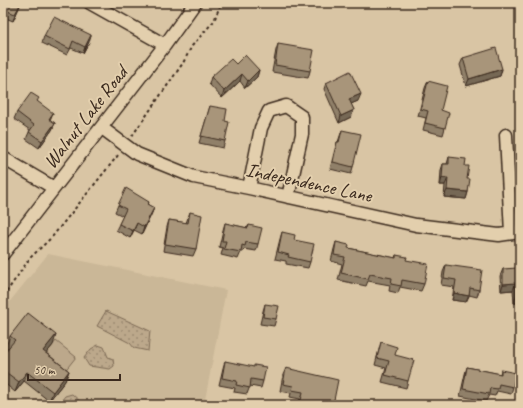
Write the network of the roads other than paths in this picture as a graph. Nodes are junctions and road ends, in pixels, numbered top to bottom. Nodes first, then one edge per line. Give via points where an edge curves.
1 (90, 3) edge
2 (195, 3) edge
3 (166, 45) junction
4 (102, 128) junction
5 (506, 135) dead end
6 (3, 158) edge
7 (54, 188) junction
8 (249, 188) junction
9 (288, 197) junction
10 (516, 232) edge
11 (3, 254) edge

1 - 3 street
2 - 3 street, Walnut Lake Road
3 - 4 street, Walnut Lake Road
4 - 7 street, Walnut Lake Road
4 - 8 street, Independence Lane via 138,154 194,177
5 - 10 street
6 - 7 street
7 - 11 street, Walnut Lake Road
8 - 9 street, Independence Lane
8 - 9 street via 261,128 269,111 286,106 302,117 302,134
9 - 10 street, Independence Lane via 416,226 499,235

